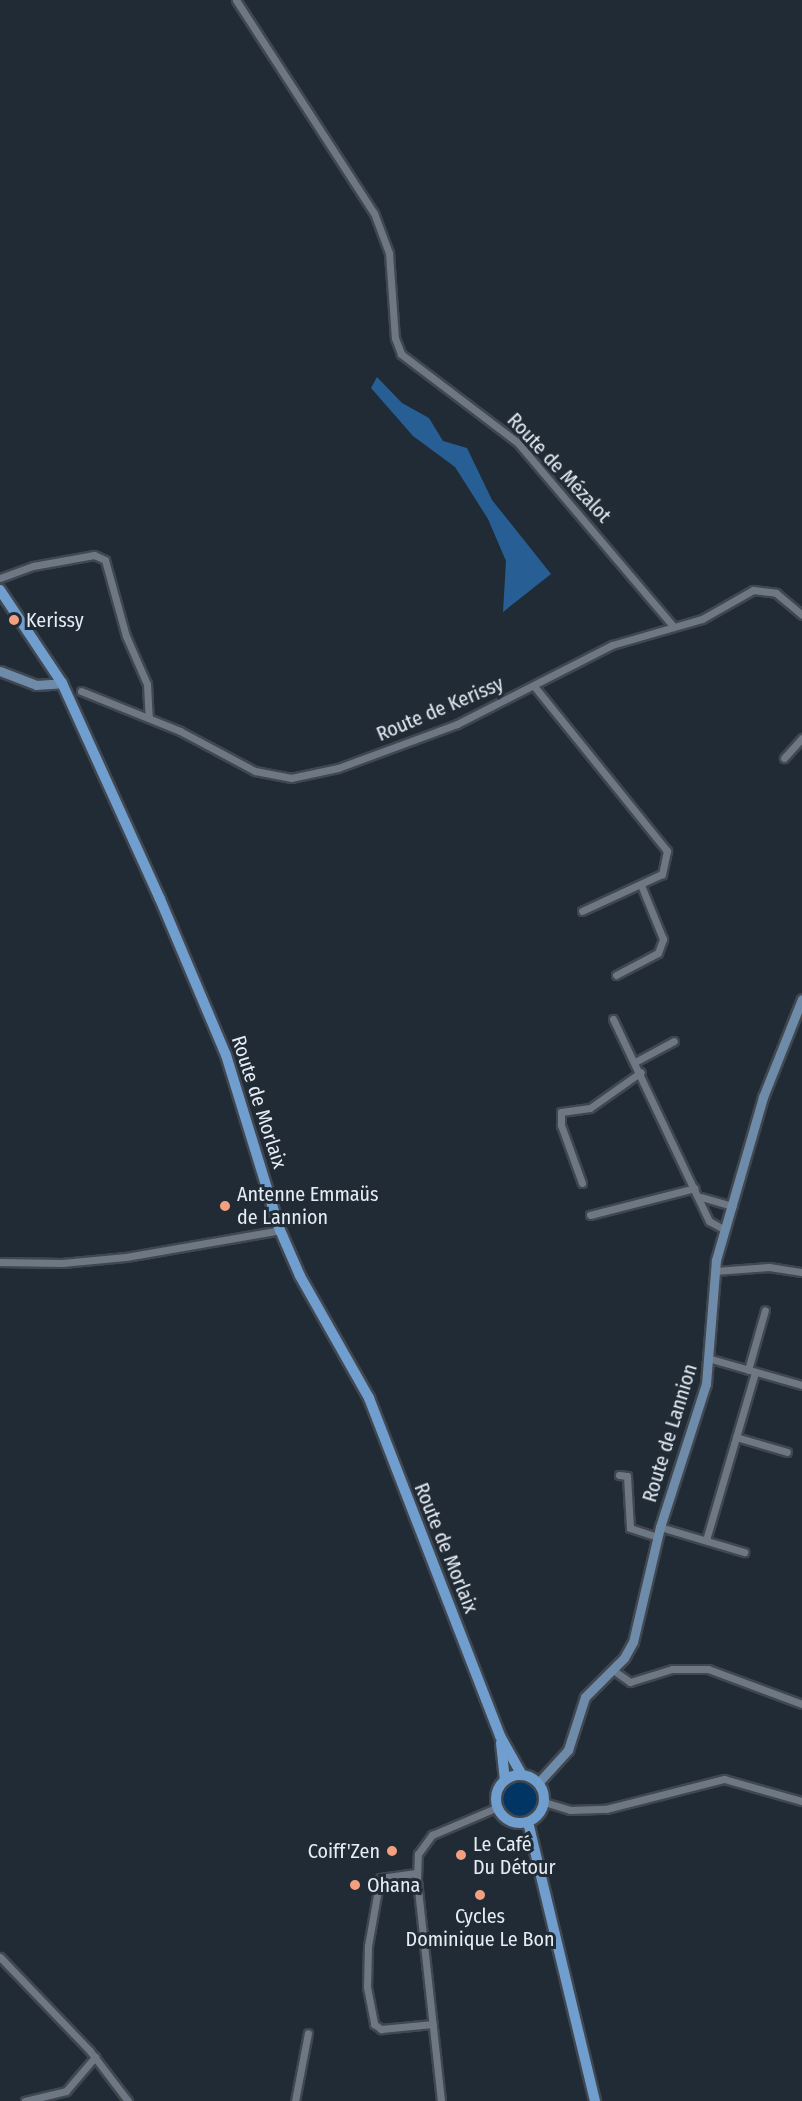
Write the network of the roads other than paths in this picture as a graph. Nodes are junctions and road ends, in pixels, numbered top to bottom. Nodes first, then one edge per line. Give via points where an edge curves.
1 (236, 0) edge
2 (0, 578) edge
3 (0, 590) edge
4 (802, 615) edge
5 (673, 626) junction
6 (0, 672) edge
7 (62, 683) junction
8 (534, 686) junction
9 (81, 691) dead end
10 (149, 718) junction
11 (802, 738) edge
12 (784, 758) dead end
13 (641, 885) junction
14 (582, 911) dead end
15 (616, 975) dead end
16 (802, 999) edge
17 (613, 1019) dead end
18 (674, 1041) dead end
19 (635, 1062) junction
20 (641, 1072) junction
21 (582, 1183) dead end
22 (694, 1188) junction
23 (700, 1197) junction
24 (733, 1206) junction
25 (590, 1215) dead end
26 (280, 1230) junction
27 (725, 1230) junction
28 (0, 1262) edge
29 (715, 1271) junction
30 (802, 1272) edge
31 (765, 1310) dead end
32 (711, 1359) junction
33 (752, 1370) junction
34 (802, 1385) edge
35 (736, 1437) junction
36 (787, 1452) dead end
37 (619, 1475) dead end
38 (660, 1527) junction
39 (658, 1537) junction
40 (706, 1540) junction
41 (744, 1552) dead end
42 (613, 1670) junction
43 (802, 1704) edge
44 (500, 1736) junction
45 (522, 1775) junction
46 (505, 1780) junction
47 (538, 1783) junction
48 (802, 1801) edge
49 (544, 1802) junction
50 (498, 1807) junction
51 (528, 1822) junction
52 (416, 1873) junction
53 (0, 1957) edge
54 (433, 2024) junction
55 (308, 2033) dead end
56 (95, 2057) junction
57 (25, 2101) edge
58 (128, 2101) edge
59 (295, 2101) edge
60 (441, 2101) edge
61 (595, 2101) edge

1 - 5 street, Route de Mézalot via 374,213 389,254 395,338 401,354 516,442
2 - 10 street via 33,566 94,555 105,560 126,636 147,684
3 - 7 main road, Route de Morlaix
4 - 5 street, Route de Kerissy via 776,593 763,589 753,590 702,619
5 - 8 street, Route de Kerissy via 612,645
6 - 7 street via 36,685
7 - 26 main road, Route de Morlaix via 214,1022
8 - 10 street, Route de Kerissy via 458,724 338,768 291,778 255,771
8 - 13 street via 668,851 662,874
9 - 10 street, Route de Kerissy
11 - 12 street
13 - 14 street
13 - 15 street via 663,939 658,953
16 - 24 street, Route de Lannion via 763,1097
17 - 19 street
18 - 19 street
19 - 20 street
20 - 21 street via 590,1108 561,1112 561,1125
20 - 22 street
22 - 23 street
22 - 25 street
23 - 24 street
23 - 27 street via 709,1221
24 - 27 street, Route de Lannion
26 - 28 street via 126,1257 62,1263
26 - 44 main road, Route de Morlaix via 300,1276 369,1398
27 - 29 street, Route de Lannion
29 - 30 street via 769,1267
29 - 32 street, Route de Lannion
31 - 33 street
32 - 33 street
32 - 38 street, Route de Lannion
33 - 34 street
33 - 35 street
35 - 36 street
35 - 40 street
37 - 39 street via 627,1476 630,1528
38 - 39 street, Route de Lannion
38 - 40 street
39 - 42 street, Route de Lannion via 633,1642
40 - 41 street
42 - 43 street via 630,1682 672,1669 708,1669
42 - 47 street, Route de Lannion via 585,1697 568,1750
44 - 45 main road, Route de Morlaix
44 - 46 main road, Route de Morlaix
45 - 46 main road
45 - 47 main road
46 - 50 main road via 497,1792
47 - 49 main road
48 - 49 street via 724,1779 606,1809 576,1811
49 - 51 main road via 541,1811
50 - 51 main road via 510,1821
50 - 52 street via 432,1834 418,1854
51 - 61 main road
52 - 54 street
52 - 54 street via 380,1878 368,1946 367,1987 374,2024 381,2029
53 - 56 street
54 - 60 street
55 - 59 street
56 - 57 street via 66,2091
56 - 58 street

